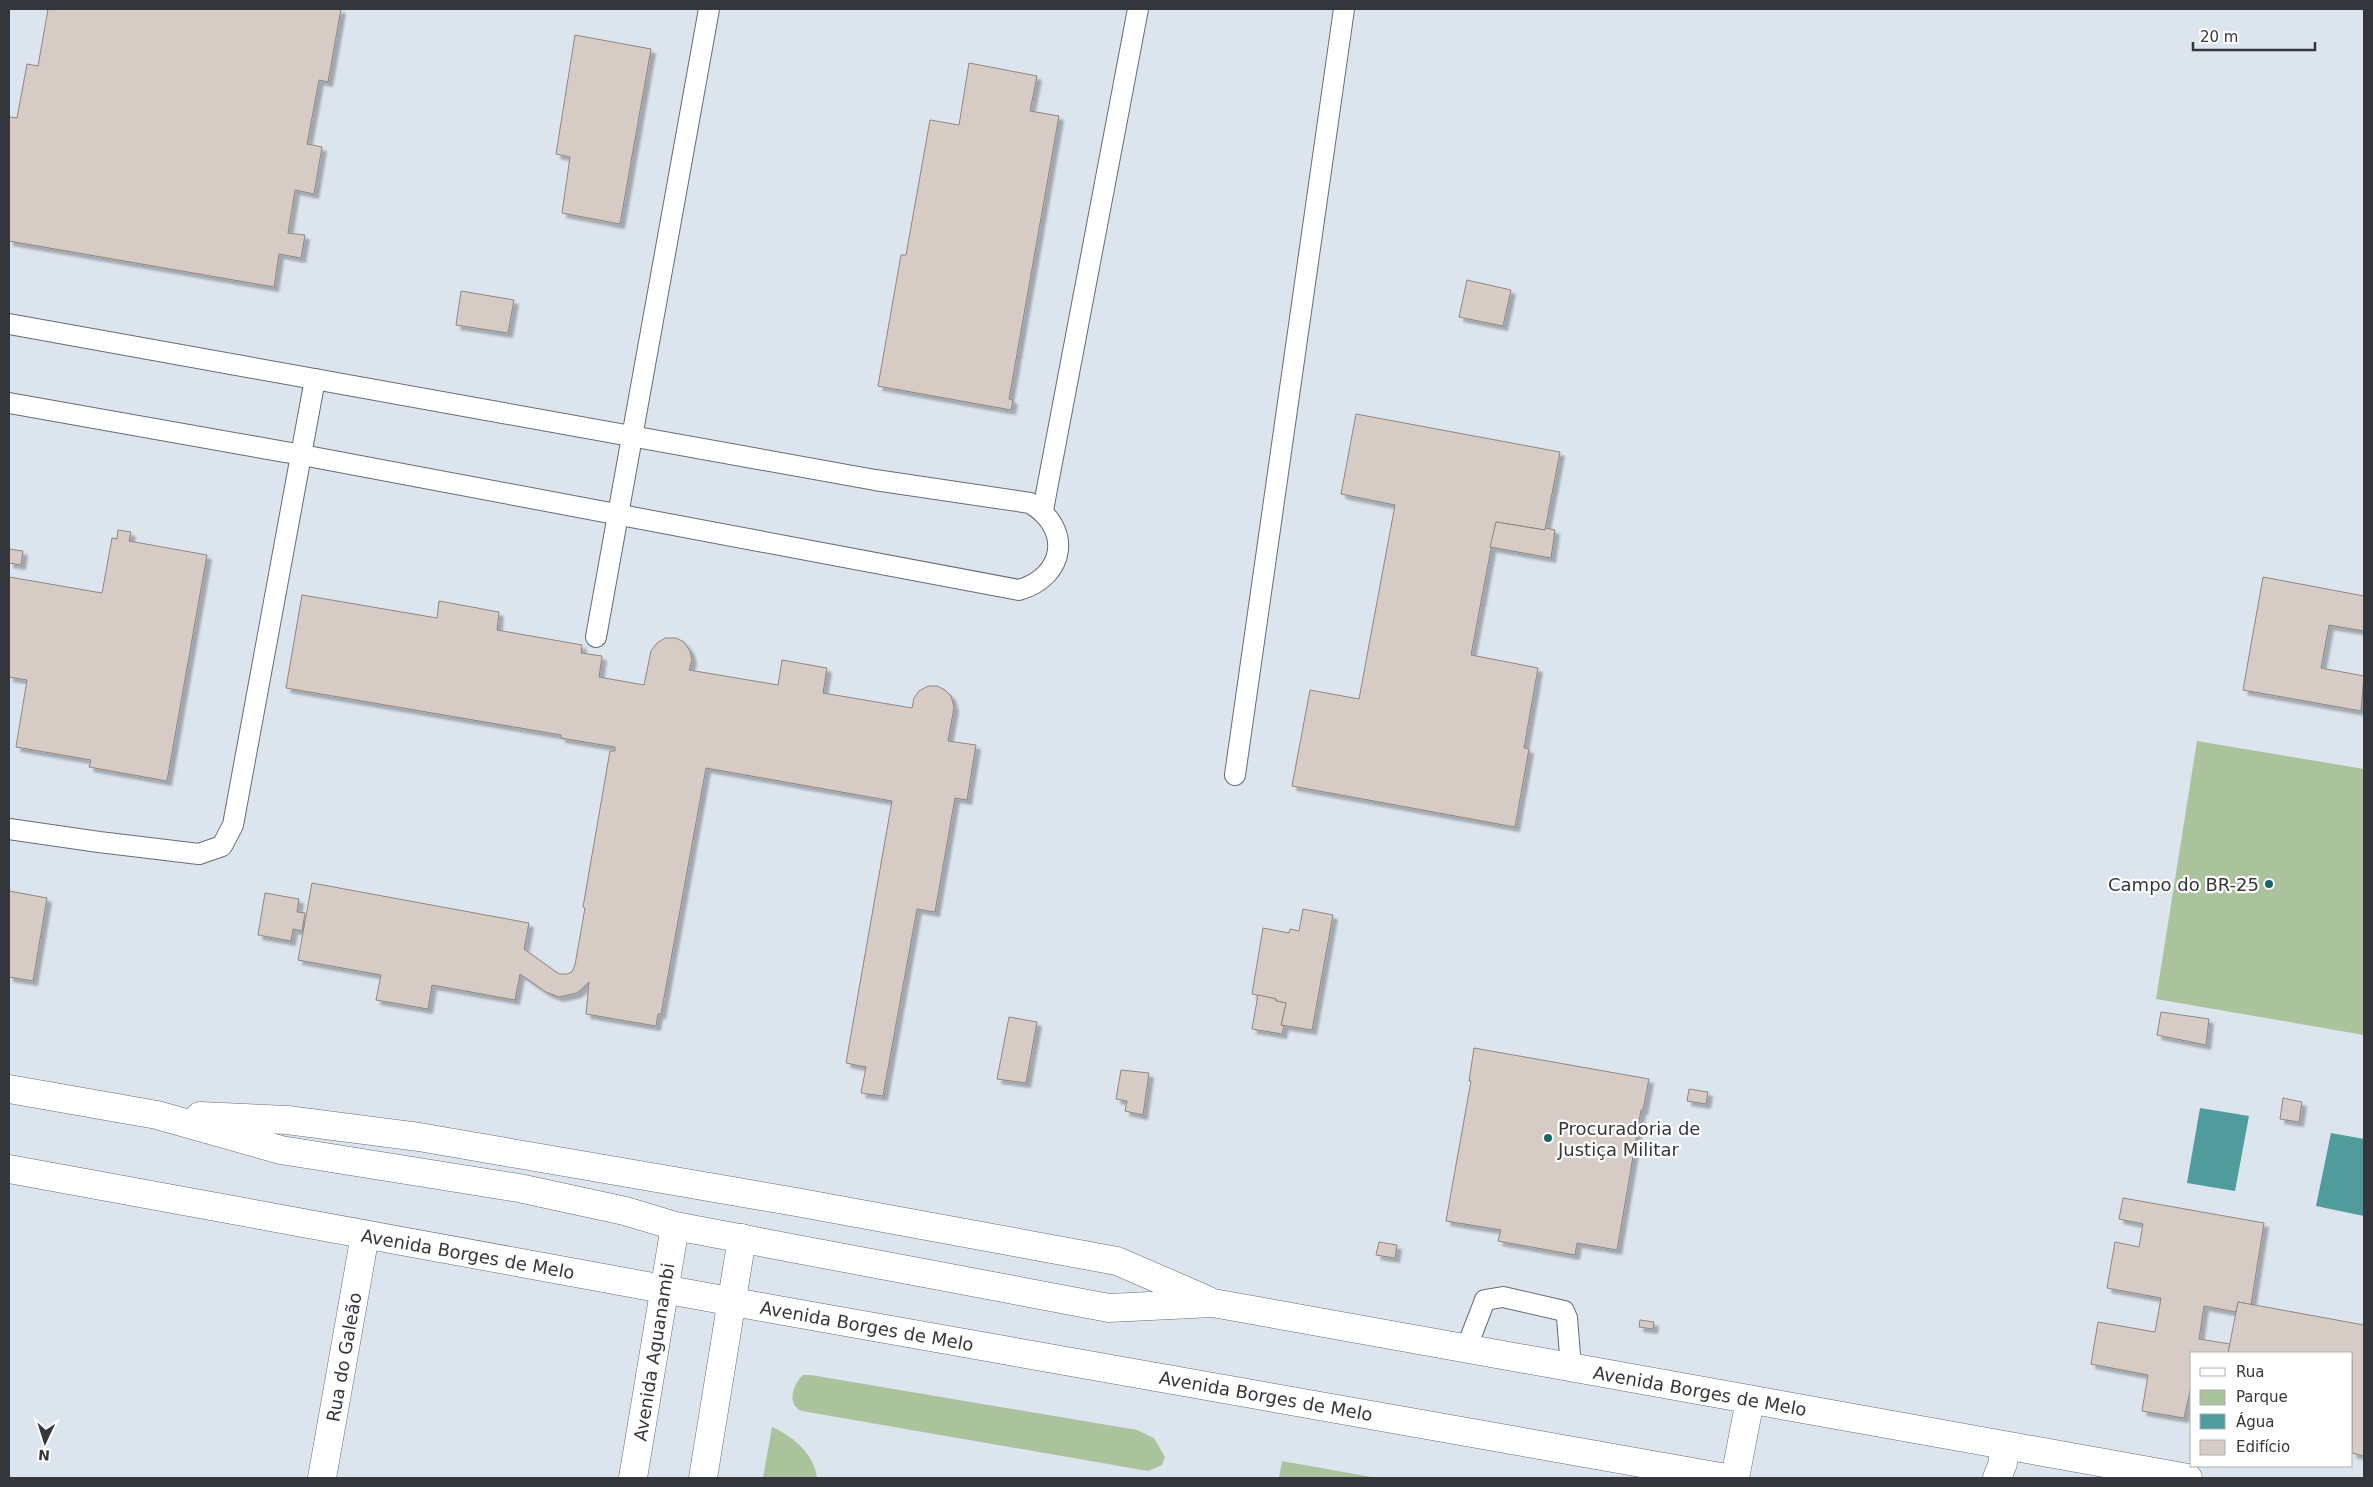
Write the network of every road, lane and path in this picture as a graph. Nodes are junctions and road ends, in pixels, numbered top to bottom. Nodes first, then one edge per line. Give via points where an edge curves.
1 (709, 9) edge
2 (1138, 9) edge
3 (1344, 9) edge
4 (9, 324) edge
5 (315, 379) junction
6 (9, 403) edge
7 (632, 436) junction
8 (302, 455) junction
9 (1043, 510) junction
10 (618, 514) junction
11 (596, 637) dead end
12 (1235, 775) dead end
13 (9, 829) edge
14 (9, 1089) edge
15 (9, 1108) edge
16 (157, 1115) junction
17 (9, 1169) edge
18 (675, 1226) junction
19 (365, 1235) junction
20 (742, 1238) junction
21 (664, 1289) junction
22 (731, 1301) junction
23 (1213, 1303) junction
24 (1466, 1349) junction
25 (1571, 1368) junction
26 (1750, 1400) junction
27 (2003, 1446) junction
28 (322, 1478) edge
29 (633, 1478) edge
30 (703, 1478) edge
31 (1726, 1478) edge
32 (1735, 1478) edge
33 (1997, 1478) edge
34 (2188, 1478) edge

1 - 7 lane
2 - 9 lane
3 - 12 lane
4 - 5 lane
5 - 7 lane
5 - 8 lane
6 - 8 lane
7 - 9 lane via 875,480 1030,502
7 - 10 lane
8 - 10 lane
8 - 13 lane via 233,825 222,846 199,854
9 - 10 lane via 1057,534 1054,564 1046,576 1019,590
10 - 11 lane
14 - 16 main road, Avenida Borges de Melo
15 - 16 main road
16 - 18 main road, Avenida Borges de Melo via 281,1150 519,1188 626,1211
16 - 23 main road, Avenida Borges de Melo via 287,1120 419,1136 633,1172 1117,1261
17 - 19 main road, Avenida Borges de Melo
18 - 20 main road, Avenida Borges de Melo
18 - 21 main road, Avenida Aguanambi
19 - 21 main road, Avenida Borges de Melo
19 - 28 main road, Rua do Galeão
20 - 22 main road
20 - 23 main road, Avenida Borges de Melo via 1109,1308
21 - 22 main road, Avenida Borges de Melo
21 - 29 main road, Avenida Aguanambi
22 - 30 main road
22 - 31 main road, Avenida Borges de Melo
23 - 24 main road, Avenida Borges de Melo
24 - 25 main road, Avenida Borges de Melo
24 - 25 lane via 1486,1300 1503,1297 1564,1311
25 - 26 main road, Avenida Borges de Melo
26 - 27 main road, Avenida Borges de Melo
26 - 32 main road
27 - 33 main road via 2003,1463
27 - 34 main road, Avenida Borges de Melo

